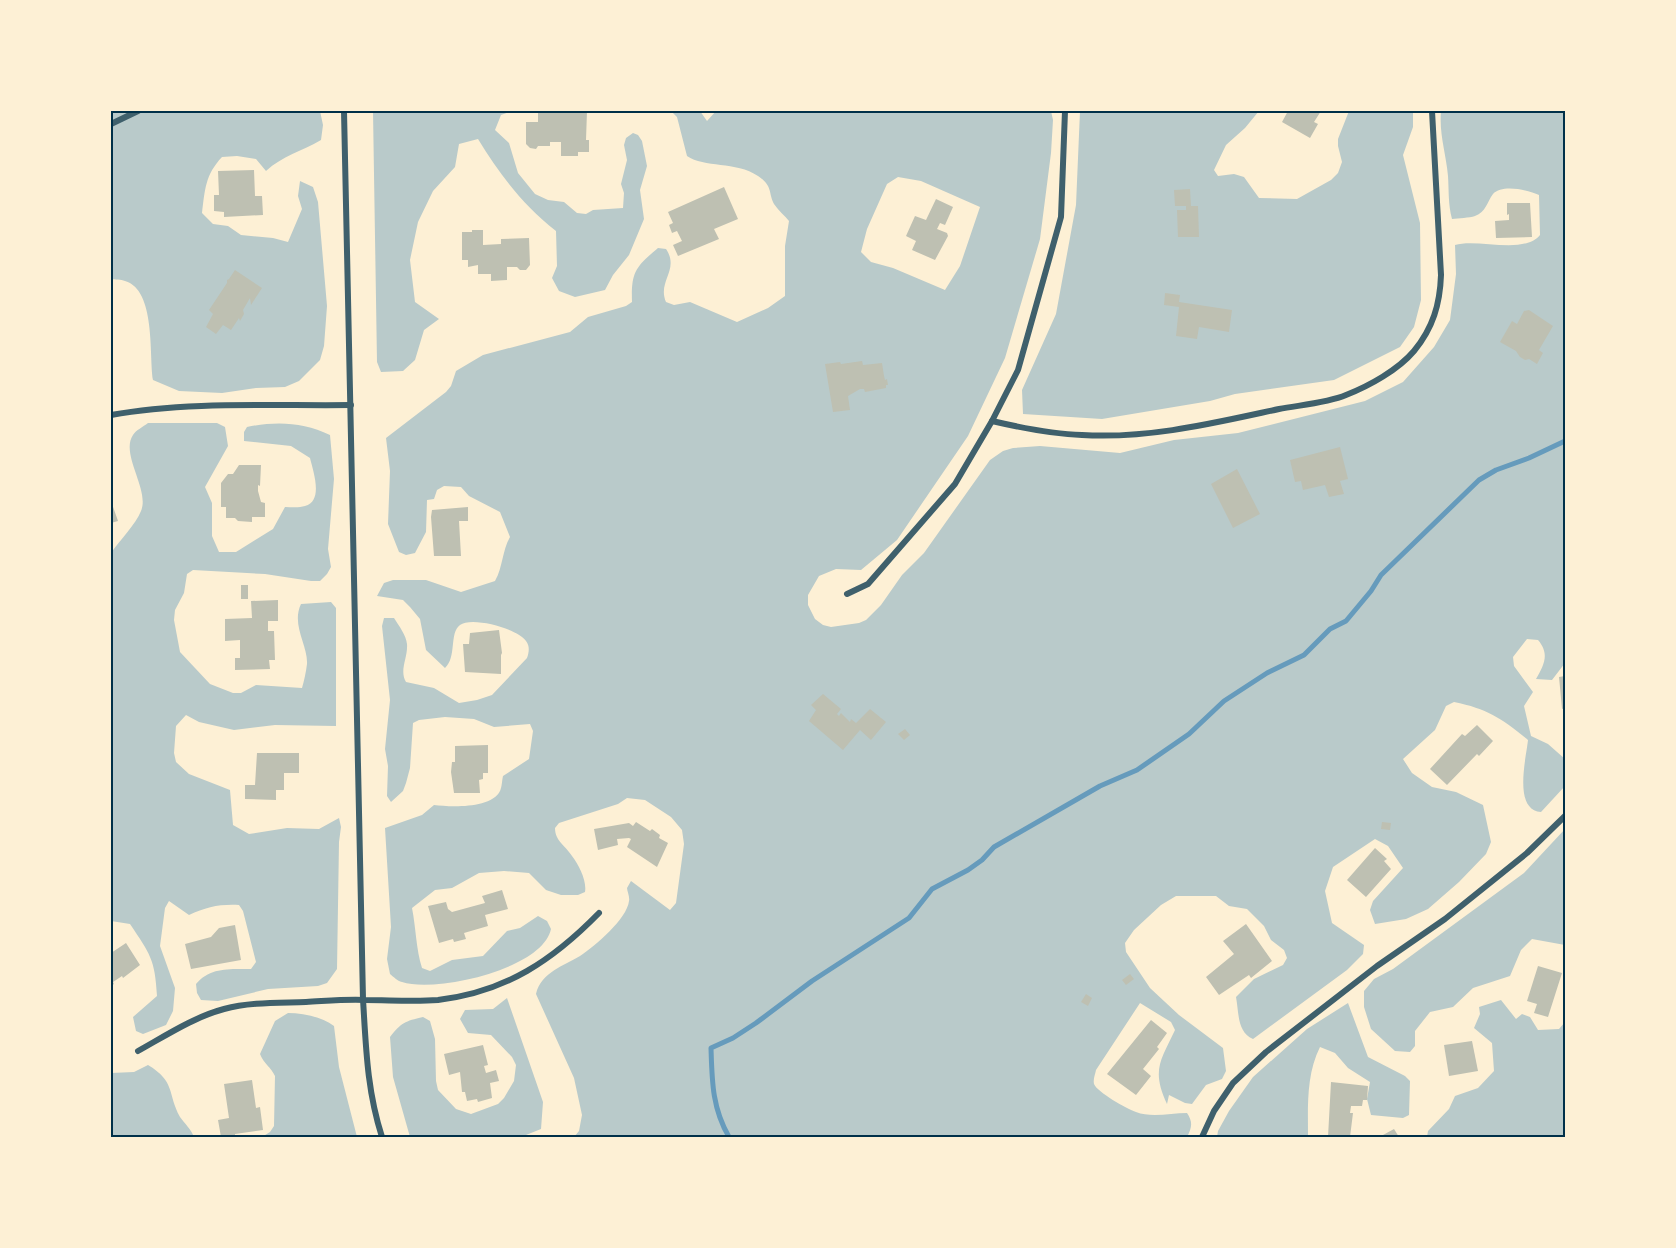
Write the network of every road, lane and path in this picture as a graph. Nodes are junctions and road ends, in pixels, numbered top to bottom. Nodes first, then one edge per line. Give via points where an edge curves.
1 (138, 111) edge
2 (344, 111) edge
3 (1065, 111) edge
4 (1432, 111) edge
5 (111, 124) edge
6 (351, 405) junction
7 (111, 416) edge
8 (992, 421) junction
9 (847, 594) dead end
10 (1565, 816) edge
11 (599, 912) dead end
12 (363, 999) junction
13 (138, 1051) dead end
14 (382, 1137) edge
15 (1202, 1137) edge

1 - 5 street
2 - 6 street
3 - 8 street via 1060,217 1018,370
4 - 8 street via 1440,296 1426,332 1397,366 1345,396 1168,432 1084,435 1030,430
6 - 7 street via 203,407
6 - 12 street
8 - 9 street via 955,484 868,584
10 - 15 street via 1527,853 1445,919 1266,1052 1233,1083
11 - 12 street via 536,968 486,990 439,1000
12 - 13 street via 263,1003 223,1009
12 - 14 street via 367,1076

